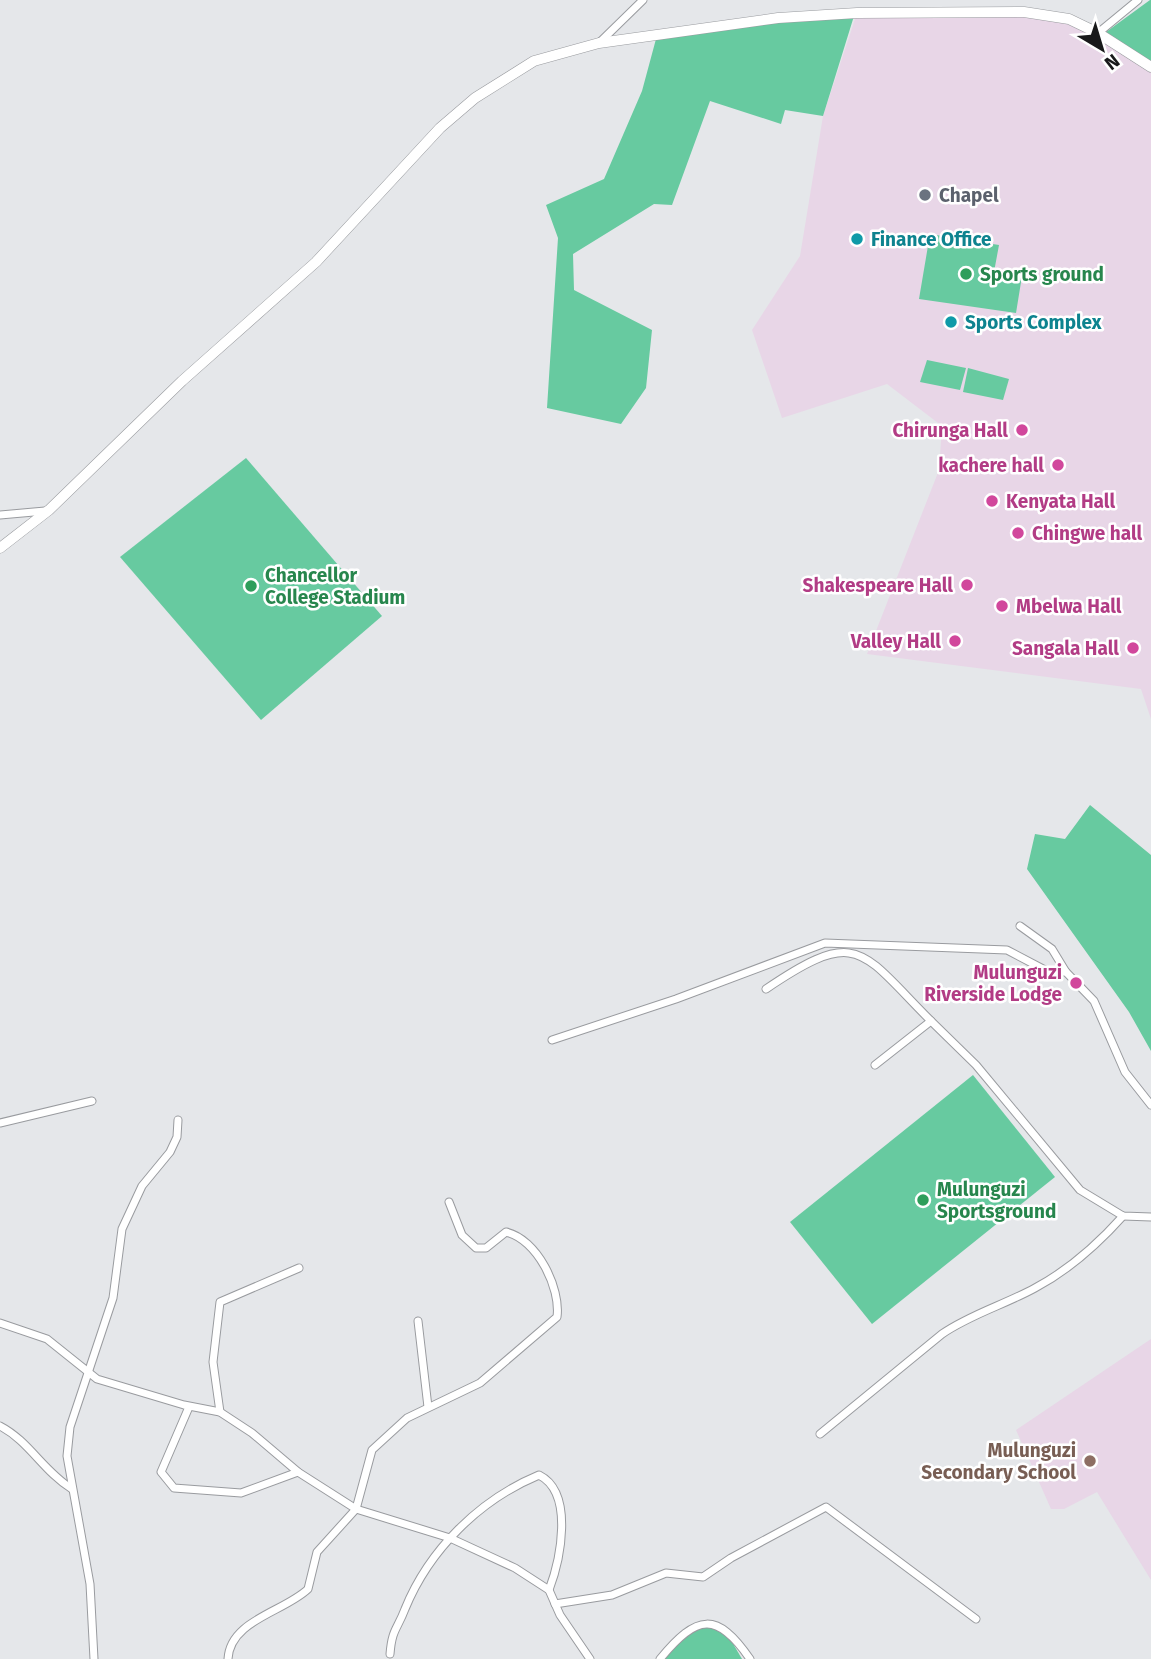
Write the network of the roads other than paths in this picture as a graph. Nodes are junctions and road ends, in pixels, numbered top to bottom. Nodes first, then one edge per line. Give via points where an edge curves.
1 (643, 0) edge
2 (1138, 0) edge
3 (1098, 33) junction
4 (599, 43) junction
5 (1151, 67) edge
6 (49, 510) junction
7 (0, 516) edge
8 (0, 548) edge
9 (1020, 926) dead end
10 (1066, 972) junction
11 (766, 989) dead end
12 (931, 1020) junction
13 (552, 1040) dead end
14 (875, 1065) dead end
15 (92, 1101) dead end
16 (1151, 1105) edge
17 (178, 1120) dead end
18 (0, 1123) edge
19 (449, 1202) dead end
20 (1123, 1216) junction
21 (1151, 1217) edge
22 (299, 1268) dead end
23 (418, 1321) dead end
24 (0, 1323) edge
25 (89, 1374) junction
26 (189, 1407) junction
27 (428, 1407) junction
28 (220, 1412) junction
29 (0, 1426) edge
30 (820, 1434) dead end
31 (298, 1472) junction
32 (72, 1489) junction
33 (356, 1509) junction
34 (450, 1538) junction
35 (549, 1590) junction
36 (555, 1604) junction
37 (976, 1619) dead end
38 (390, 1654) dead end
39 (94, 1659) edge
40 (228, 1659) edge
41 (590, 1659) edge
42 (660, 1659) edge
43 (750, 1659) edge

1 - 4 street
2 - 3 street
3 - 4 street via 1040,12 857,13 769,19
3 - 5 street
4 - 6 street via 534,61 475,98 418,149 316,262 182,381
6 - 7 street
6 - 8 street
9 - 10 street via 1052,949
10 - 13 street via 1047,971 1007,950 825,943
10 - 16 street via 1094,1002 1125,1072
11 - 12 street via 819,956 856,952
12 - 14 street
12 - 20 street via 976,1065 1071,1182
15 - 18 street
17 - 25 street via 170,1152 142,1186 122,1229 118,1279
19 - 27 street via 462,1235 476,1248 486,1248 506,1232 524,1242 547,1272 559,1305 551,1326 498,1371
20 - 21 street
20 - 30 street via 1082,1257 1035,1288 951,1328
22 - 28 street via 219,1302 213,1362
23 - 27 street
24 - 25 street via 47,1339
25 - 26 street
25 - 32 street via 70,1427 67,1456
26 - 28 street
26 - 31 street via 161,1472 174,1488 241,1493
27 - 33 street via 388,1432 372,1450
28 - 31 street
29 - 32 street via 20,1438 53,1478
31 - 33 street
32 - 39 street via 90,1584
33 - 34 street
33 - 40 street via 317,1552 308,1589 232,1640
34 - 35 street via 515,1568
34 - 35 street via 473,1516 530,1479 539,1475 547,1479 555,1491 563,1544
34 - 38 street via 433,1555 411,1591 391,1633
35 - 36 street
36 - 37 street via 612,1595 666,1573 703,1577 827,1507
36 - 41 street
42 - 43 street via 691,1629 706,1624 722,1626 733,1634

